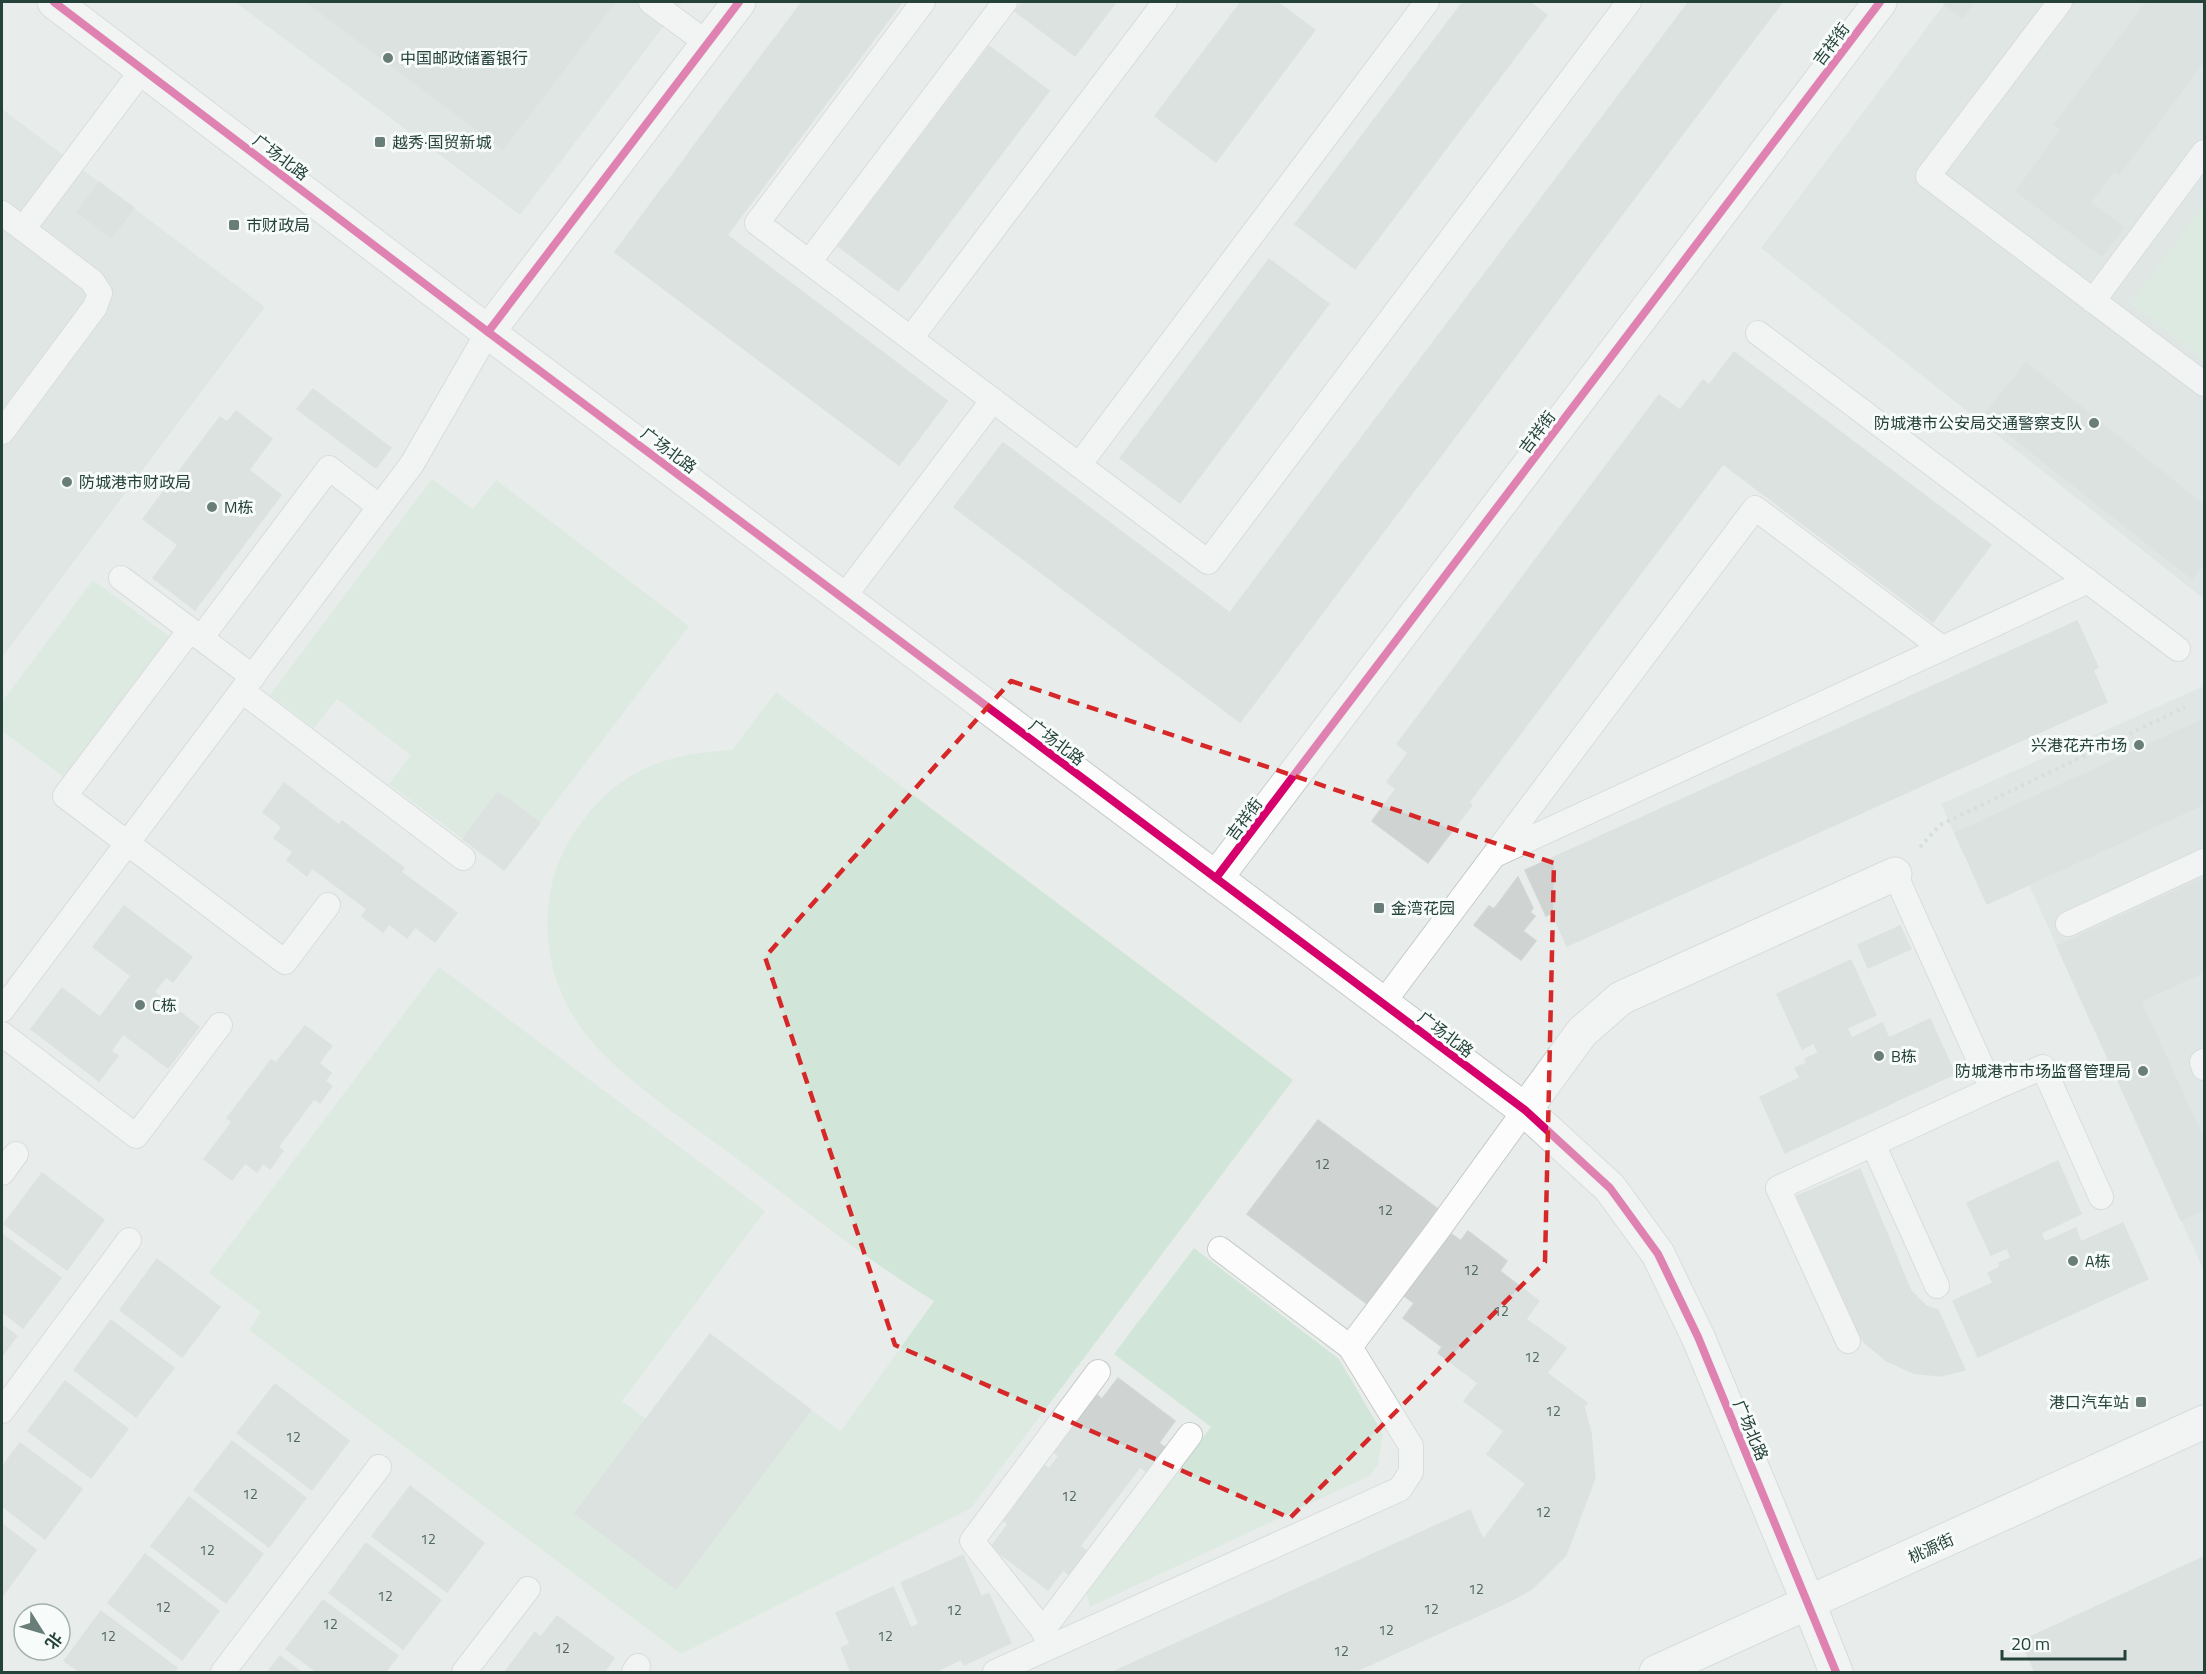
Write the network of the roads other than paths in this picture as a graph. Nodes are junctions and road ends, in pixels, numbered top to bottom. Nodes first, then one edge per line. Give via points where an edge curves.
1 (54, 2) edge
2 (651, 2) edge
3 (739, 2) edge
4 (923, 2) edge
5 (1005, 2) edge
6 (1165, 2) edge
7 (1427, 2) edge
8 (1629, 2) edge
9 (1880, 2) edge
10 (2059, 2) edge
11 (707, 43) junction
12 (143, 69) junction
13 (2205, 152) edge
14 (2, 213) edge
15 (23, 229) junction
16 (809, 262) junction
17 (2093, 301) junction
18 (489, 332) junction
19 (1758, 333) dead end
20 (911, 339) junction
21 (2205, 384) edge
22 (993, 400) junction
23 (2, 432) edge
24 (1079, 465) junction
25 (380, 507) junction
26 (121, 578) dead end
27 (2088, 581) junction
28 (843, 598) junction
29 (196, 634) junction
30 (1942, 648) junction
31 (2178, 649) dead end
32 (247, 684) junction
33 (127, 843) junction
34 (1493, 856) junction
35 (463, 858) dead end
36 (2205, 861) edge
37 (1894, 874) joint
38 (1216, 878) junction
39 (328, 905) dead end
40 (2068, 924) dead end
41 (1383, 1003) junction
42 (2, 1010) edge
43 (219, 1025) dead end
44 (2, 1034) edge
45 (2205, 1061) edge
46 (2205, 1068) edge
47 (1992, 1089) junction
48 (1525, 1110) junction
49 (1873, 1144) junction
50 (2101, 1197) dead end
51 (129, 1240) dead end
52 (1220, 1249) dead end
53 (1937, 1286) dead end
54 (1848, 1341) dead end
55 (1350, 1347) junction
56 (1098, 1372) dead end
57 (2, 1410) edge
58 (2205, 1422) edge
59 (1190, 1435) dead end
60 (379, 1467) dead end
61 (528, 1589) dead end
62 (1809, 1604) junction
63 (1046, 1638) junction
64 (223, 1672) edge
65 (464, 1672) edge
66 (995, 1672) edge
67 (1656, 1672) edge
68 (1836, 1672) edge

1 - 12 street, 广场北路
2 - 11 lane
3 - 11 street
4 - 16 lane via 757,223
5 - 16 lane
6 - 20 lane
7 - 24 lane
8 - 24 lane via 1208,562
9 - 38 street, 吉祥街
10 - 17 lane via 1928,176
11 - 18 street
12 - 15 lane
12 - 18 street, 广场北路
13 - 17 lane
14 - 15 lane
15 - 23 lane via 92,280 100,293 95,307
16 - 20 lane
17 - 21 lane
18 - 25 lane via 412,464
18 - 28 street, 广场北路
19 - 27 lane
20 - 22 lane
22 - 24 lane
22 - 28 lane
25 - 29 lane via 328,468
25 - 32 lane
26 - 29 lane
27 - 30 lane
27 - 31 lane
28 - 38 street, 广场北路
29 - 32 lane
29 - 33 lane via 65,796
30 - 34 lane
30 - 34 lane via 1755,508
32 - 33 lane
32 - 35 lane
33 - 39 lane via 285,962
33 - 42 lane
34 - 41 lane
36 - 40 lane
37 - 47 lane
37 - 48 street via 1622,998 1582,1032
38 - 41 street, 广场北路
41 - 48 street, 广场北路
43 - 44 lane via 136,1136
45 - 46 lane
47 - 49 lane
47 - 50 lane via 2043,1067
48 - 55 lane
48 - 62 street, 广场北路 via 1610,1188 1658,1254 1698,1337
49 - 53 lane
49 - 54 lane via 1778,1188
51 - 57 lane
52 - 55 lane
55 - 63 lane via 1411,1446 1411,1472 1400,1489
56 - 63 lane via 972,1542
58 - 62 street, 桃源街
59 - 63 lane
60 - 64 lane
61 - 65 lane
62 - 67 street, 桃源街
62 - 68 street, 广场北路
63 - 66 lane

